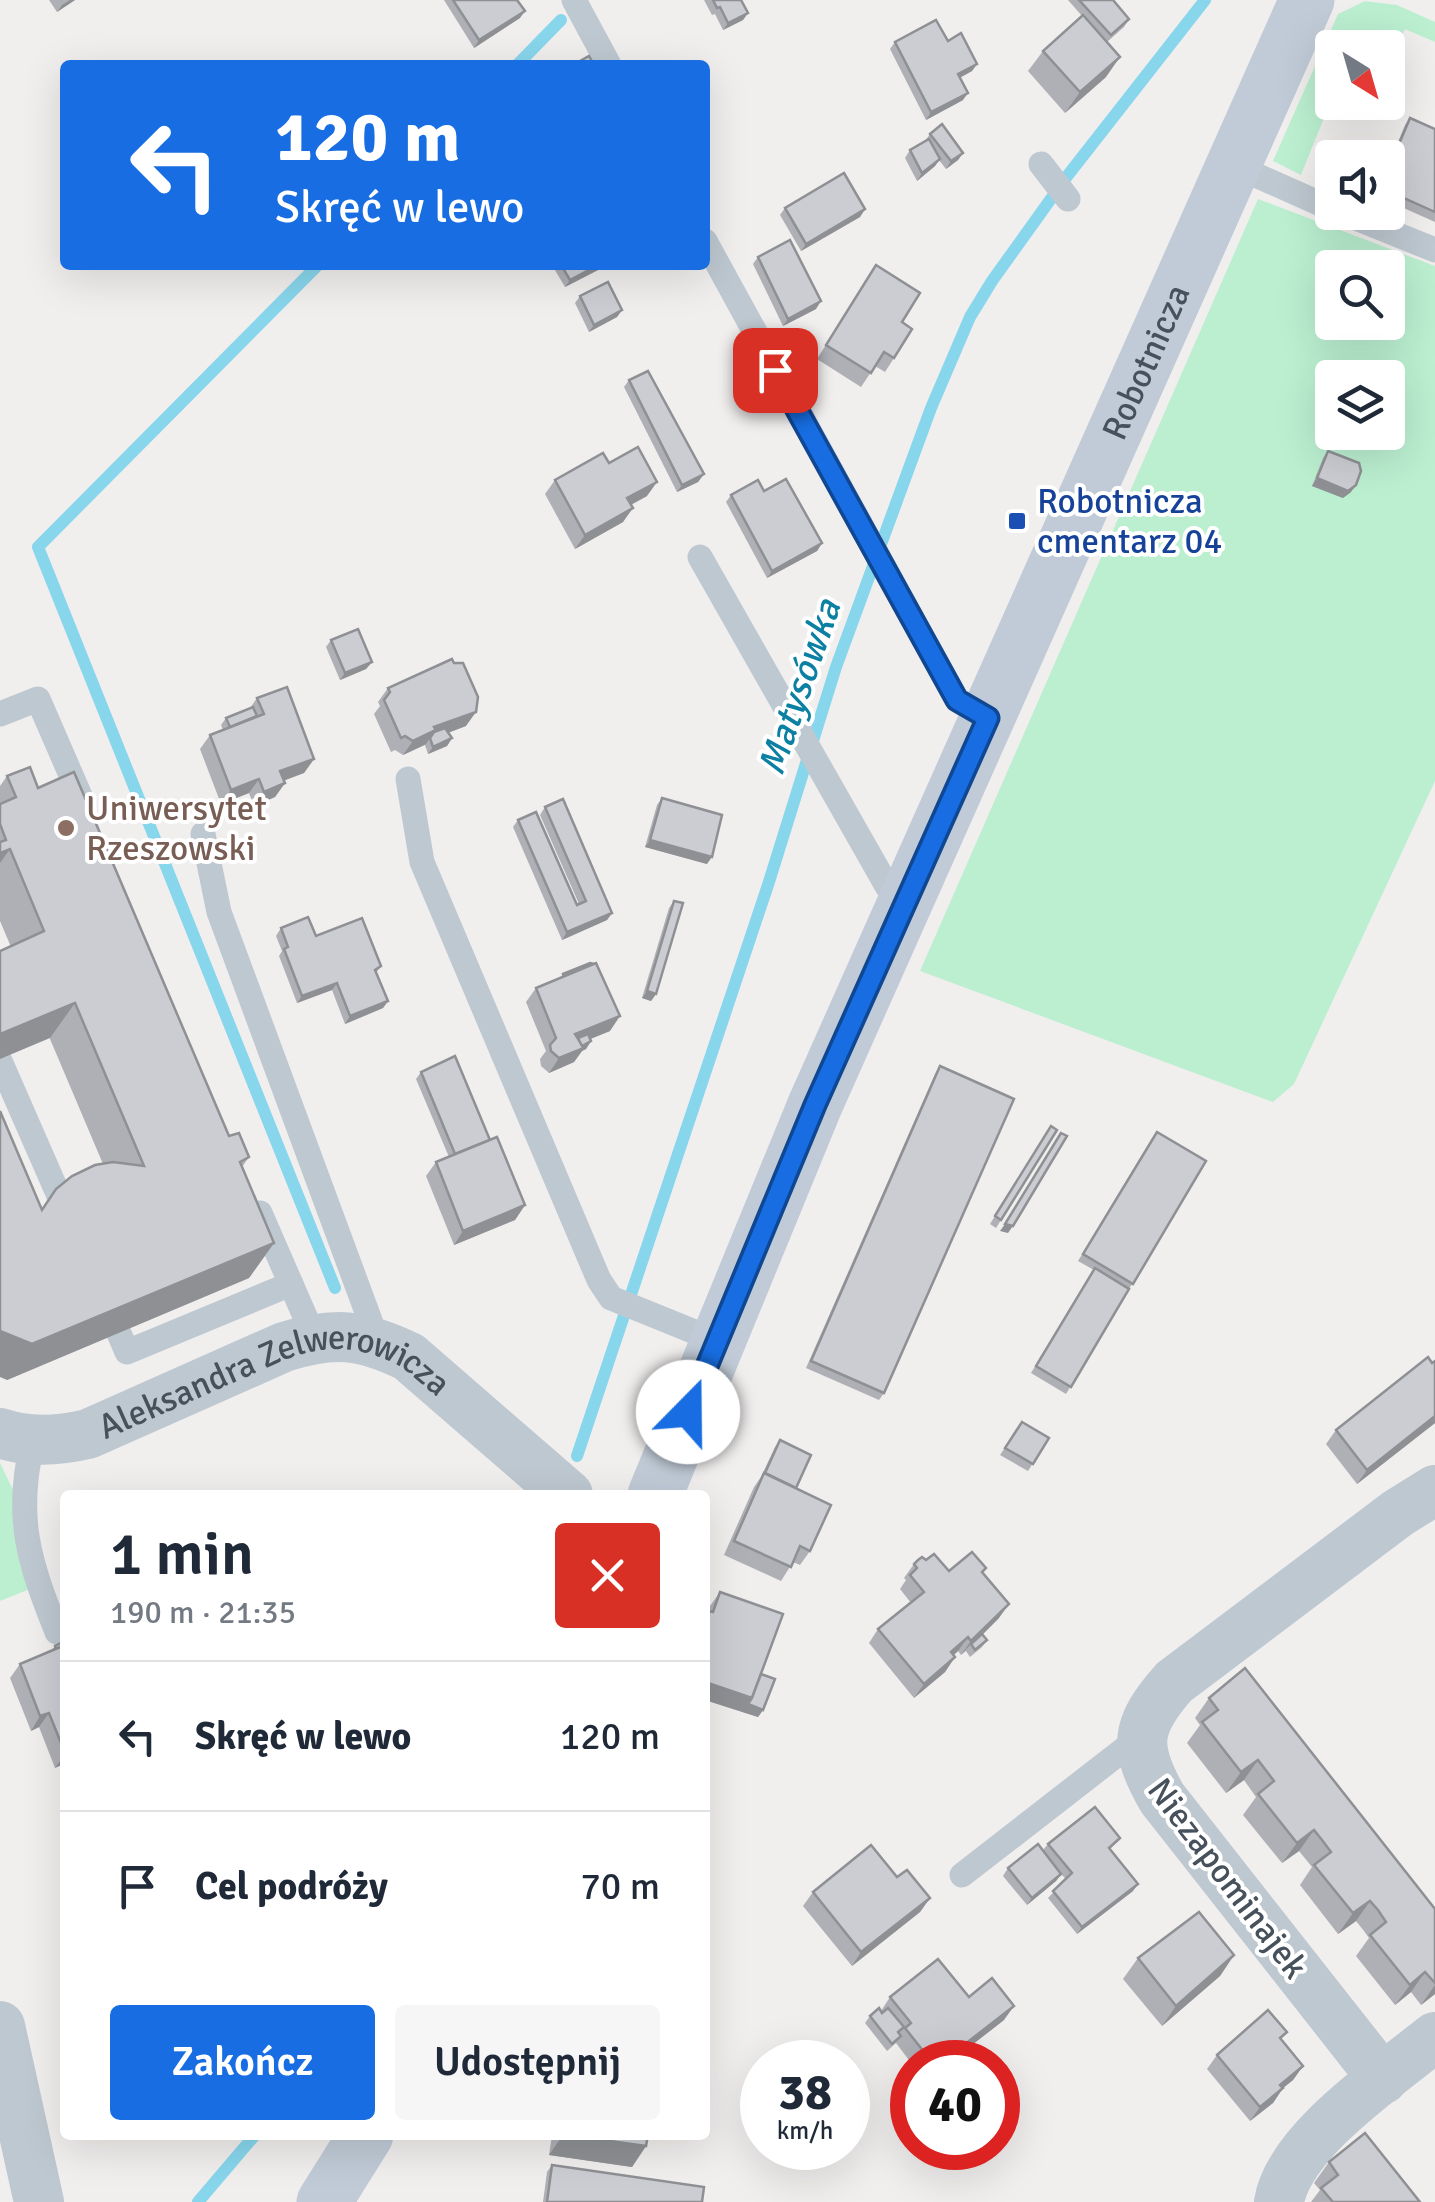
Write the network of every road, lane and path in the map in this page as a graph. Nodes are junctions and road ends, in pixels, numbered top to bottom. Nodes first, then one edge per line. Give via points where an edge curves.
1 (574, 0) edge
2 (1307, 0) edge
3 (606, 60) edge
4 (1041, 164) dead end
5 (1232, 165) junction
6 (1068, 199) dead end
7 (1315, 201) edge
8 (1386, 230) edge
9 (710, 250) edge
10 (1435, 250) edge
11 (700, 557) dead end
12 (0, 714) edge
13 (988, 718) junction
14 (408, 779) dead end
15 (93, 827) edge
16 (203, 834) dead end
17 (907, 901) junction
18 (0, 1062) edge
19 (251, 1192) edge
20 (79, 1243) edge
21 (95, 1279) edge
22 (290, 1284) junction
23 (314, 1337) junction
24 (717, 1341) junction
25 (378, 1342) junction
26 (17, 1436) edge
27 (562, 1490) edge
28 (656, 1490) edge
29 (1435, 1490) edge
30 (60, 1631) edge
31 (1141, 1736) junction
32 (962, 1875) dead end
33 (0, 2026) edge
34 (1435, 2038) edge
35 (1383, 2079) junction
36 (363, 2140) edge
37 (39, 2202) edge
38 (324, 2202) edge
39 (1279, 2202) edge

1 - 3 lane
2 - 5 street, Robotnicza
4 - 6 lane
5 - 7 lane
5 - 13 street, Robotnicza
8 - 10 lane
9 - 13 lane via 957,700
11 - 17 lane via 887,886
12 - 15 lane via 38,699
13 - 17 street, Robotnicza
14 - 24 lane via 422,862 599,1280 610,1298
16 - 25 lane via 219,912
17 - 24 street, Robotnicza
18 - 20 lane
19 - 22 lane
21 - 22 lane via 126,1352
22 - 23 lane
23 - 25 street, Aleksandra Zelwerowicza
23 - 26 street, Aleksandra Zelwerowicza via 88,1434 61,1440
24 - 28 street, Robotnicza
25 - 27 street, Aleksandra Zelwerowicza via 409,1357
26 - 30 lane via 34,1576
29 - 31 street, Niezapominajek via 1174,1682 1150,1709
31 - 32 lane
31 - 35 street, Niezapominajek via 1143,1765 1162,1798
33 - 37 street
34 - 35 street
35 - 39 street via 1311,2142 1291,2167
36 - 38 street

